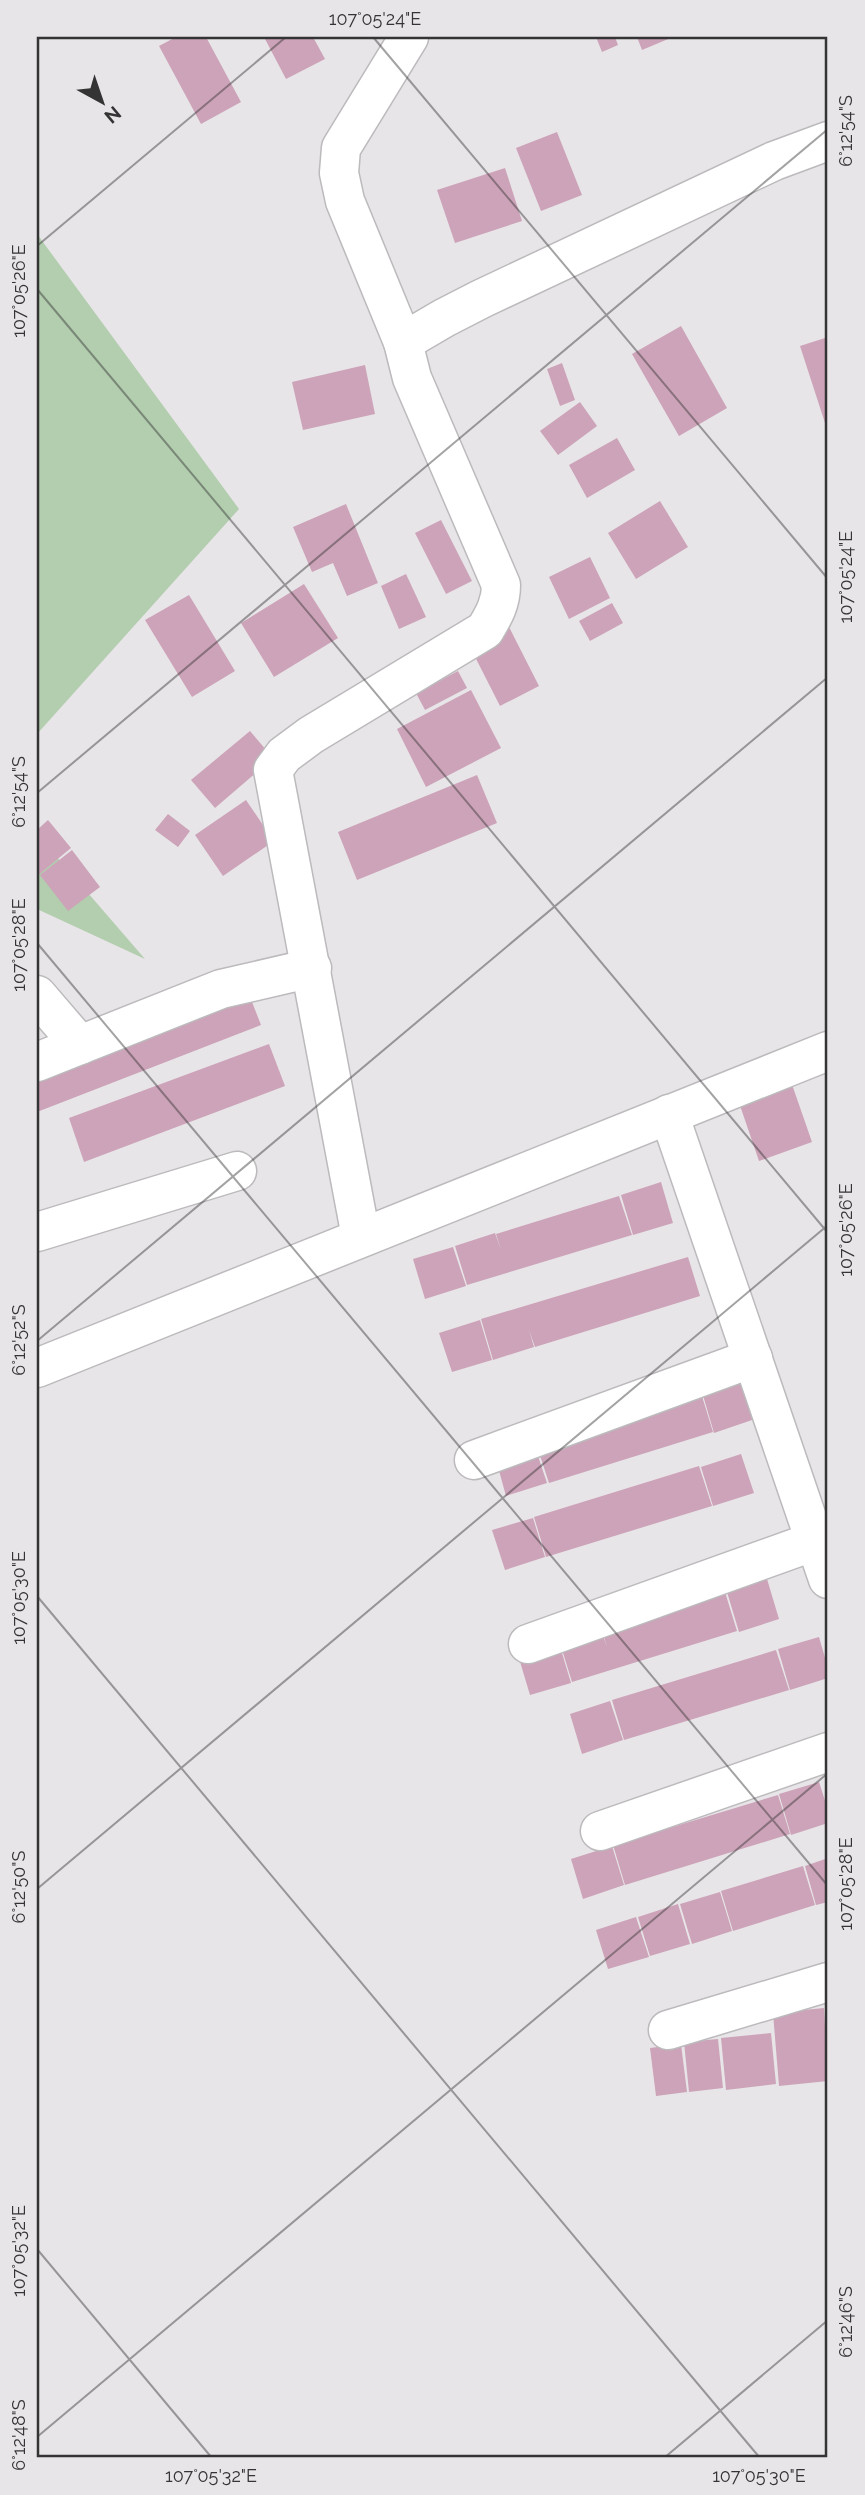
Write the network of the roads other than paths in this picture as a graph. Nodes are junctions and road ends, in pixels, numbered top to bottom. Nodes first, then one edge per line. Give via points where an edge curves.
1 (409, 37) edge
2 (828, 141) edge
3 (403, 342) junction
4 (312, 968) junction
5 (37, 995) edge
6 (80, 1045) junction
7 (828, 1051) edge
8 (37, 1062) edge
9 (670, 1114) junction
10 (237, 1171) dead end
11 (37, 1232) edge
12 (361, 1237) junction
13 (753, 1358) junction
14 (37, 1368) edge
15 (474, 1461) dead end
16 (816, 1541) junction
17 (828, 1578) edge
18 (528, 1644) dead end
19 (828, 1752) edge
20 (600, 1831) dead end
21 (828, 1982) edge
22 (668, 2030) dead end

1 - 3 street via 341,148 339,173 345,201
2 - 3 street via 774,161 481,299
3 - 4 street via 412,378 501,585 501,597 485,630 311,734 273,770
4 - 6 street via 221,989
4 - 12 street
5 - 6 street
6 - 8 street
7 - 9 street
9 - 12 street
9 - 13 street
10 - 11 street
12 - 14 street
13 - 15 street
13 - 16 street
16 - 17 street
16 - 18 street
19 - 20 street
21 - 22 street

